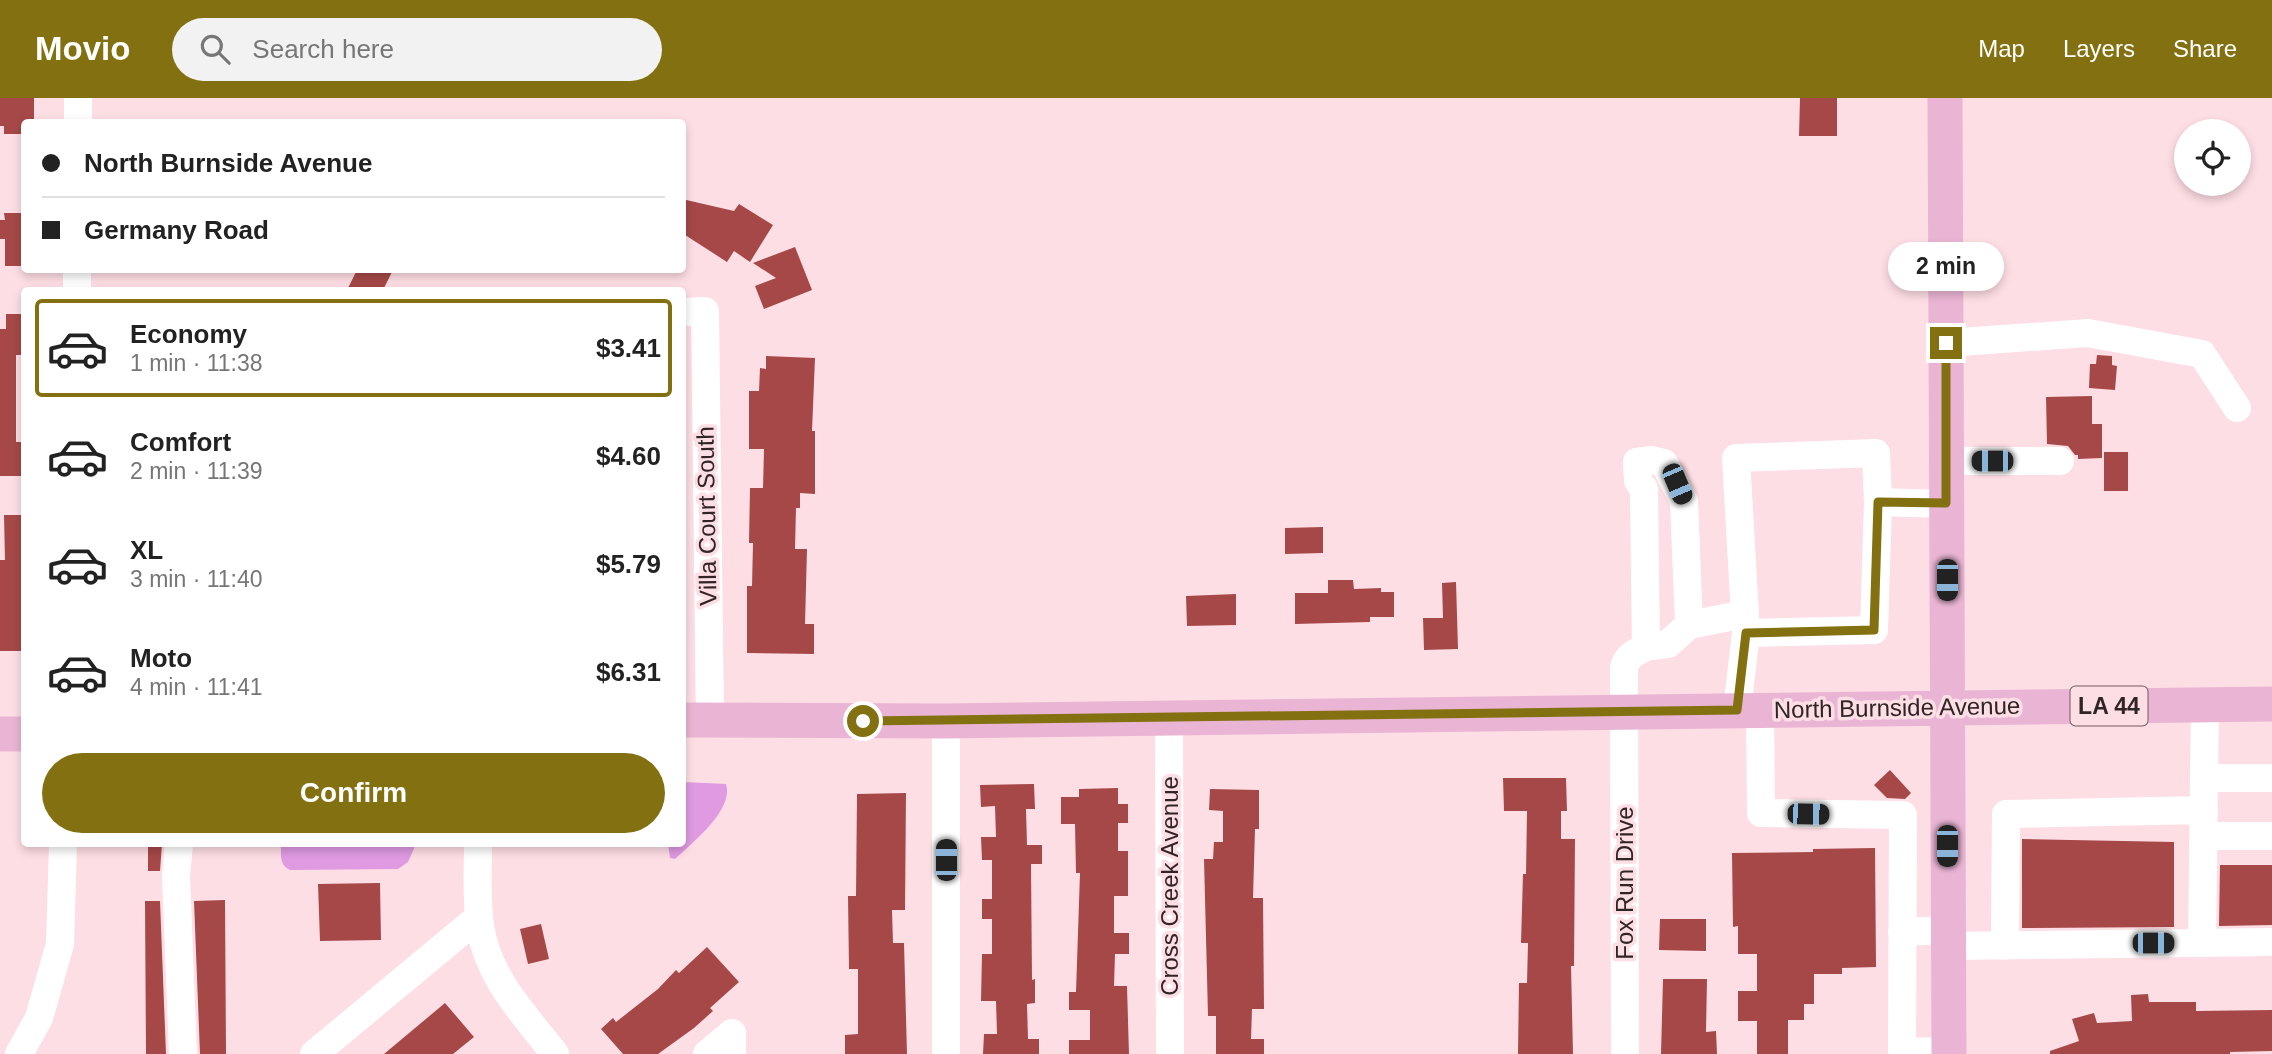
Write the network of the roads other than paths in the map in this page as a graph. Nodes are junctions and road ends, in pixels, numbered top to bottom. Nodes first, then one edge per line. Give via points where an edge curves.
1 (78, 98) edge
2 (1945, 98) edge
3 (78, 119) edge
4 (694, 311) edge
5 (1946, 343) junction
6 (2237, 408) dead end
7 (1946, 461) junction
8 (2060, 461) dead end
9 (1878, 502) junction
10 (1946, 503) junction
11 (1746, 623) junction
12 (1689, 625) junction
13 (1646, 647) junction
14 (2272, 704) edge
15 (2204, 705) junction
16 (1947, 707) junction
17 (1749, 710) junction
18 (1625, 712) junction
19 (1169, 718) junction
20 (696, 720) edge
21 (946, 721) junction
22 (0, 734) edge
23 (21, 734) edge
24 (2204, 778) junction
25 (2272, 778) edge
26 (2204, 823) junction
27 (2272, 836) edge
28 (62, 847) edge
29 (179, 847) edge
30 (478, 847) edge
31 (480, 917) junction
32 (1902, 932) junction
33 (1948, 938) junction
34 (2272, 942) edge
35 (2202, 943) junction
36 (2006, 946) junction
37 (1948, 1053) edge
38 (19, 1054) edge
39 (183, 1054) edge
40 (314, 1054) edge
41 (555, 1054) edge
42 (707, 1054) edge
43 (732, 1054) edge
44 (946, 1054) edge
45 (1170, 1054) edge
46 (1625, 1054) edge

1 - 3 street
2 - 5 main road
4 - 20 street, Villa Court South
5 - 6 street via 2088,333 2202,354
5 - 7 main road
7 - 8 street
7 - 10 main road
9 - 10 street
9 - 11 street via 1874,630
9 - 11 street via 1876,453 1736,458
10 - 16 main road
11 - 12 street
11 - 17 street
12 - 13 street via 1668,644
12 - 13 street via 1684,501 1664,463 1637,462 1638,481 1644,489
13 - 18 street, Fox Run Drive via 1626,661
14 - 15 main road, North Burnside Avenue / LA 44
15 - 16 main road, North Burnside Avenue / LA 44
15 - 24 street
16 - 17 main road, North Burnside Avenue / LA 44
16 - 33 main road
17 - 18 main road, North Burnside Avenue / LA 44
17 - 32 street via 1762,813 1903,815
18 - 19 main road, North Burnside Avenue / LA 44
18 - 46 street, Fox Run Drive
19 - 21 main road, North Burnside Avenue / LA 44
19 - 45 street, Cross Creek Avenue
20 - 21 main road, North Burnside Avenue / LA 44
21 - 44 street
22 - 23 main road
24 - 25 street
24 - 26 street
26 - 27 street
26 - 35 street
26 - 36 street via 2006,814
28 - 38 street via 60,944 39,1018
29 - 39 street
30 - 31 street
31 - 40 street
31 - 41 street via 500,983
32 - 33 street
32 - 37 street via 1902,1052
33 - 36 street
33 - 37 main road
34 - 35 street
35 - 36 street
42 - 43 street via 732,1033

